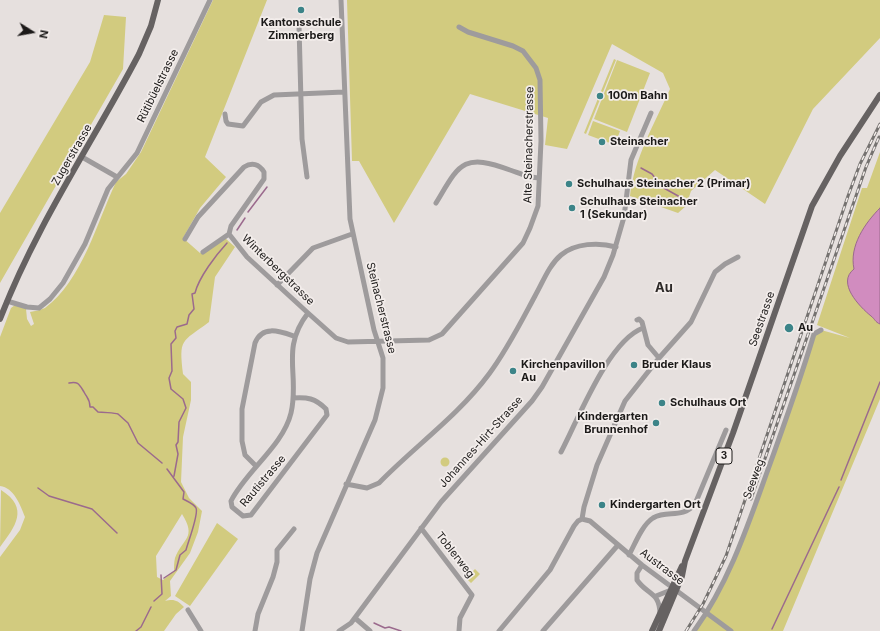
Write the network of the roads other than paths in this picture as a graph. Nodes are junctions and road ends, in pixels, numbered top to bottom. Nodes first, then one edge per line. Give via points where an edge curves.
1 (158, 0) edge
2 (210, 0) edge
3 (341, 0) edge
4 (299, 26) dead end
5 (459, 27) dead end
6 (344, 92) junction
7 (300, 94) junction
8 (880, 95) edge
9 (651, 113) dead end
10 (225, 114) dead end
11 (82, 157) junction
12 (117, 177) junction
13 (307, 177) dead end
14 (539, 178) junction
15 (436, 203) dead end
16 (229, 234) junction
17 (352, 234) junction
18 (185, 239) dead end
19 (616, 247) junction
20 (202, 252) dead end
21 (738, 257) dead end
22 (277, 285) junction
23 (7, 301) junction
24 (2, 309) edge
25 (308, 313) junction
26 (0, 319) edge
27 (636, 320) dead end
28 (643, 328) junction
29 (821, 330) dead end
30 (294, 336) junction
31 (378, 341) junction
32 (659, 358) junction
33 (293, 398) junction
34 (726, 430) dead end
35 (560, 452) dead end
36 (256, 466) junction
37 (346, 484) junction
38 (582, 519) junction
39 (421, 528) junction
40 (294, 529) dead end
41 (618, 545) junction
42 (629, 555) junction
43 (685, 561) junction
44 (642, 565) junction
45 (671, 590) junction
46 (656, 596) junction
47 (188, 610) dead end
48 (660, 614) junction
49 (355, 618) junction
50 (729, 629) edge
51 (201, 631) edge
52 (254, 631) edge
53 (302, 631) edge
54 (339, 631) edge
55 (370, 631) edge
56 (459, 631) edge
57 (499, 631) edge
58 (543, 631) edge
59 (652, 631) edge
60 (659, 631) edge
61 (694, 631) edge

1 - 11 main road, Zugerstrasse via 151,26 139,54
2 - 12 street, Rütibüelstrasse via 137,153
3 - 6 street, Steinacherstrasse
4 - 7 street
5 - 14 street, Alte Steinacherstrasse via 478,36 514,46 523,51 536,68 541,91
6 - 7 street
6 - 17 street, Steinacherstrasse via 347,185
7 - 10 street via 268,98 256,108 243,126 228,124
7 - 13 street
8 - 43 main road, Seestrasse / 3 via 812,206 736,425
9 - 19 street, Johannes-Hirt-Strasse via 632,160 624,217
11 - 12 street
11 - 23 main road, Zugerstrasse via 39,233
12 - 23 street, Rütibüelstrasse via 108,189 84,244 58,290 39,308
14 - 15 street via 481,162 465,163 456,170
14 - 31 street, Alte Steinacherstrasse via 536,213 523,243 442,334 429,340
16 - 18 street, Winterbergstrasse via 231,226 264,179 264,172 256,164 244,167 198,217
16 - 20 street
16 - 22 street, Winterbergstrasse via 246,256
17 - 22 street via 313,248
17 - 31 street, Steinacherstrasse
19 - 37 street via 581,246 570,249 560,256 549,270 501,357 467,400 376,484 367,488
19 - 39 street, Johannes-Hirt-Strasse via 604,277 540,390
21 - 32 street via 716,272 691,322
22 - 25 street, Winterbergstrasse
23 - 24 main road, Zugerstrasse
24 - 26 main road, Zugerstrasse
25 - 30 street
25 - 31 street, Winterbergstrasse via 342,341
27 - 28 street via 642,322
28 - 32 street via 648,346
28 - 35 street via 624,341 613,356
29 - 61 street, Seeweg via 814,334 740,545 720,591
30 - 33 street via 291,356
30 - 36 street via 270,330 258,336 255,343 242,409 242,441 245,455
31 - 37 street, Steinacherstrasse via 384,366 382,396 376,420
32 - 38 street via 633,389 619,414 597,465
33 - 36 street, Rautistrasse via 286,426
33 - 36 street, Rautistrasse via 315,400 326,409 327,415 251,515 246,516 232,507 231,501
34 - 42 street via 695,504 681,514 662,515 648,522
37 - 53 street, Steinacherstrasse via 312,569
38 - 41 street, Austrasse via 590,522
38 - 57 street via 574,526 550,570
39 - 49 street, Johannes-Hirt-Strasse
39 - 56 street, Toblerweg via 472,595 460,618
40 - 52 street via 277,550 273,577
41 - 42 street, Austrasse
41 - 58 street
42 - 44 street, Austrasse
43 - 45 main road, Seestrasse / 3
43 - 60 main road, Seestrasse / 3 via 682,576
44 - 46 street via 637,576 638,582
44 - 50 street, Austrasse
45 - 46 street
45 - 48 main road, Seestrasse / 3
46 - 48 street
47 - 51 street
48 - 59 main road, Seestrasse / 3
49 - 54 street, Johannes-Hirt-Strasse
49 - 55 street

